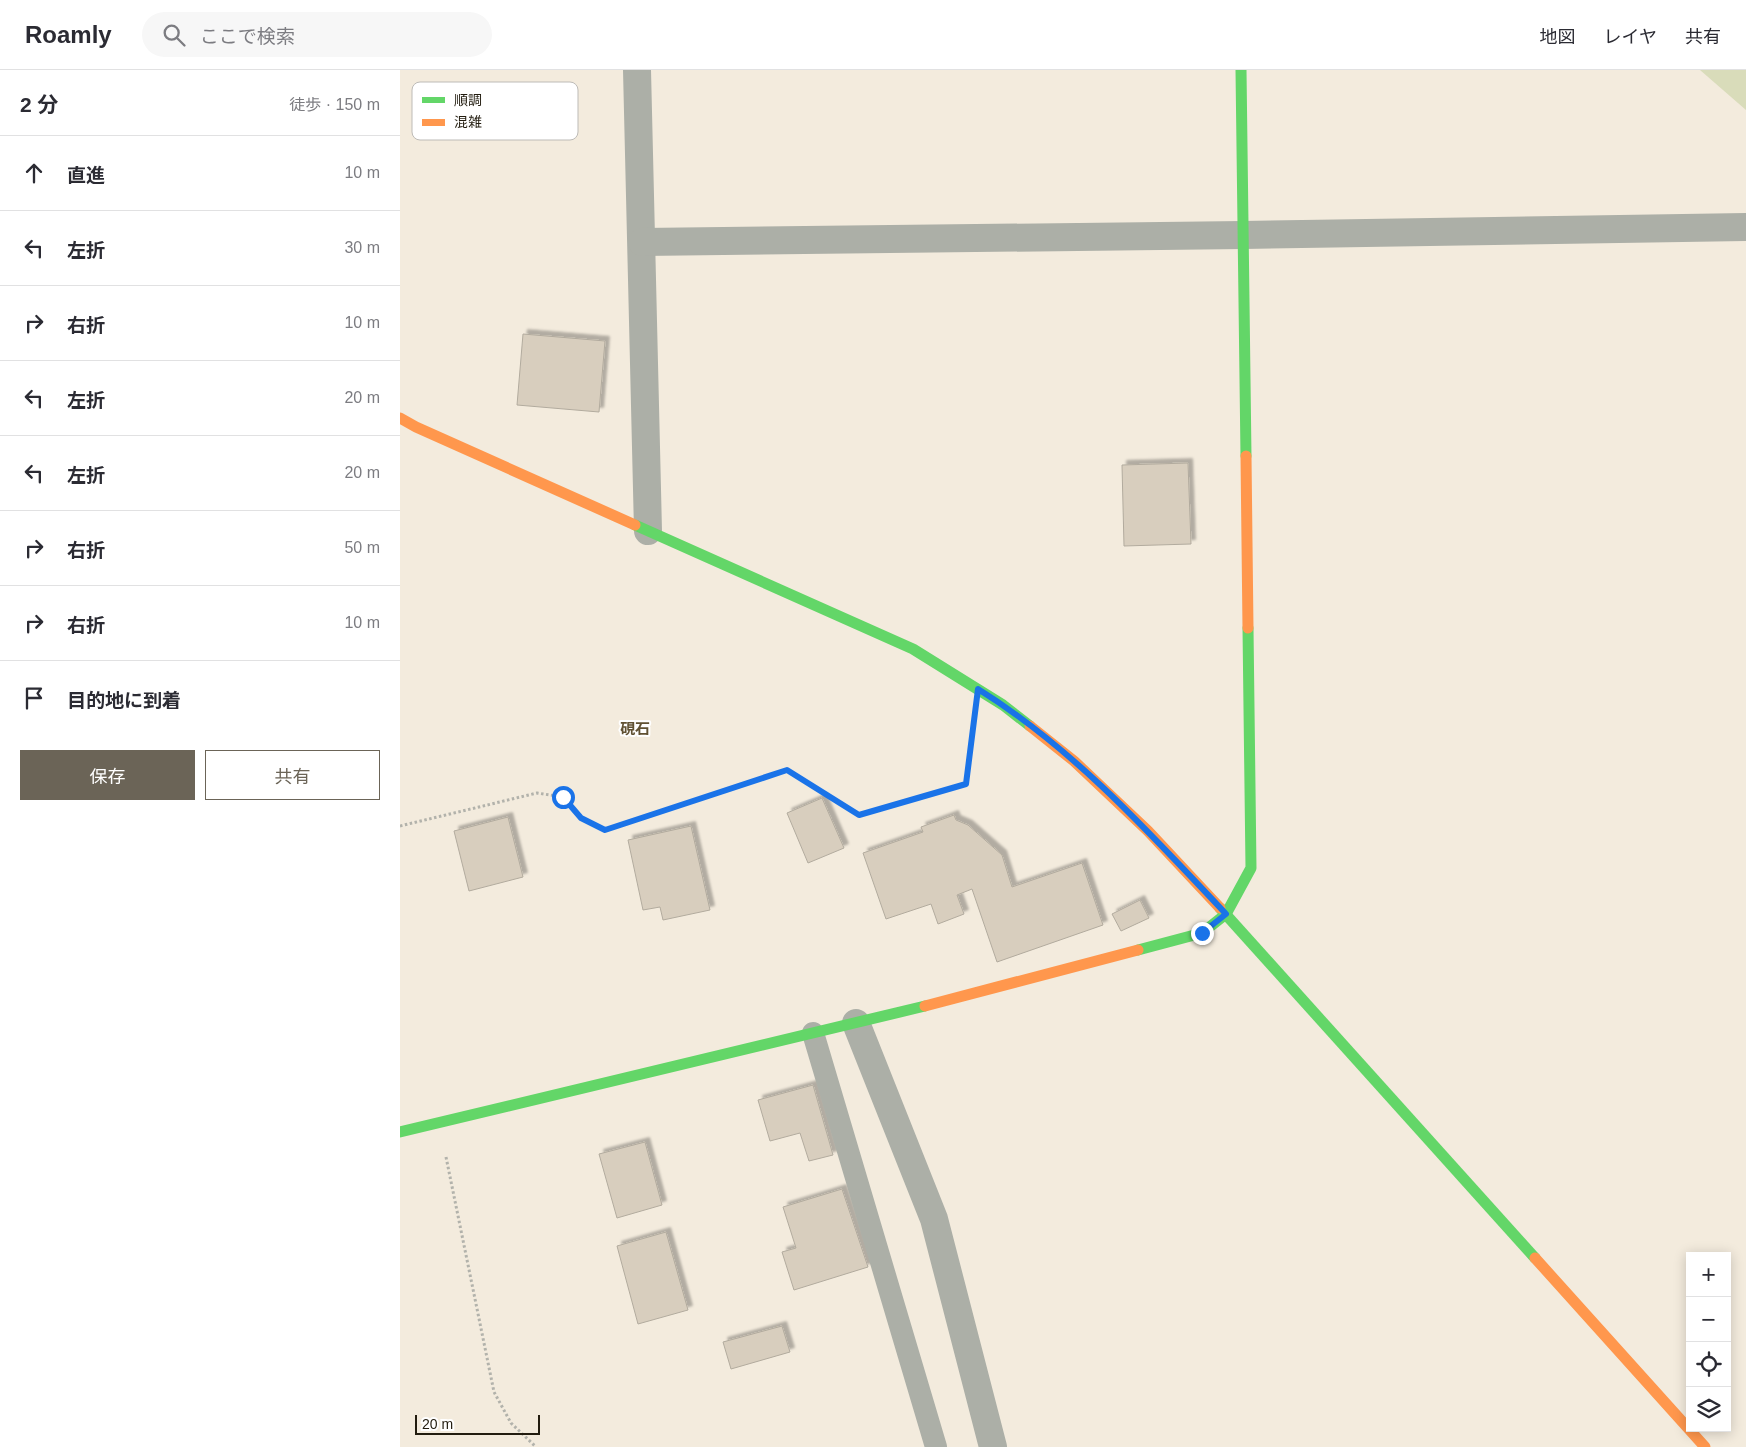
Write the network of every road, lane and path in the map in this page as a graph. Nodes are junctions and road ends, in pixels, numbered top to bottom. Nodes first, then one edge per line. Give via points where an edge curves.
1 (637, 70) edge
2 (1241, 70) edge
3 (1746, 226) edge
4 (1243, 235) junction
5 (642, 242) junction
6 (400, 418) edge
7 (648, 531) junction
8 (978, 689) junction
9 (400, 826) edge
10 (1226, 914) junction
11 (856, 1023) junction
12 (813, 1033) junction
13 (439, 1122) junction
14 (400, 1132) edge
15 (536, 1447) edge
16 (936, 1447) edge
17 (993, 1447) edge
18 (1705, 1447) edge

1 - 5 street
2 - 4 street
3 - 4 street
4 - 5 street
4 - 10 street via 1251,868
5 - 7 street
6 - 7 street
7 - 8 street via 913,649
8 - 9 path via 966,784 859,815 787,770 605,830 581,818 563,797 537,793
8 - 10 street via 1074,761 1148,831
10 - 11 street via 1202,933
10 - 18 street
11 - 12 street
11 - 17 street via 934,1219
12 - 13 street
12 - 16 lane
13 - 14 street
13 - 15 path via 494,1392 511,1423

